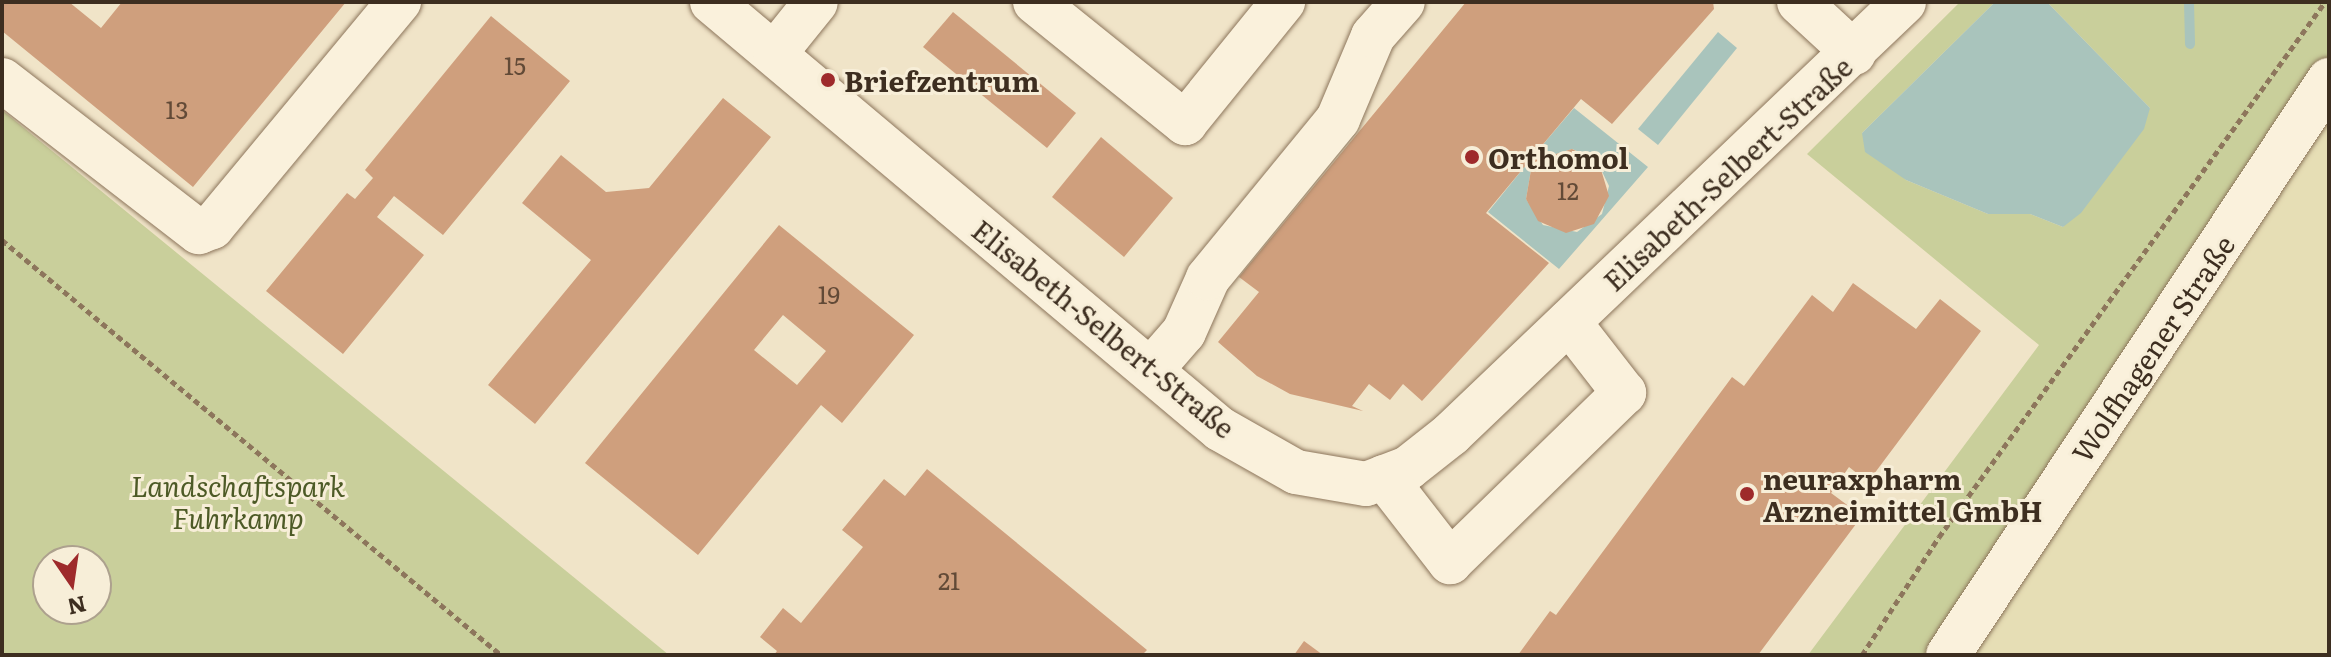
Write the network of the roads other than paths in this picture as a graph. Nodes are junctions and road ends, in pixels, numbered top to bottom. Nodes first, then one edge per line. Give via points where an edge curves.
1 (399, 2) edge
2 (712, 2) edge
3 (816, 2) edge
4 (1035, 2) edge
5 (1283, 2) edge
6 (1403, 2) edge
7 (1799, 2) edge
8 (1904, 2) edge
9 (775, 53) junction
10 (1854, 53) junction
11 (2, 80) edge
12 (2329, 80) edge
13 (1569, 322) junction
14 (1151, 370) junction
15 (1384, 477) junction
16 (1948, 655) edge

1 - 11 street via 212,227 199,232
2 - 9 street, Elisabeth-Selbert-Straße
3 - 9 street
4 - 5 street via 1185,123
6 - 14 street via 1373,36 1338,119 1208,278 1184,332
7 - 10 street
8 - 10 street, Elisabeth-Selbert-Straße
9 - 14 street, Elisabeth-Selbert-Straße
10 - 13 street, Elisabeth-Selbert-Straße
12 - 16 street, Wolfhagener Straße
13 - 15 street, Elisabeth-Selbert-Straße via 1451,434 1408,468
13 - 15 street via 1624,393 1450,562
14 - 15 street, Elisabeth-Selbert-Straße via 1220,429 1296,472 1366,484

